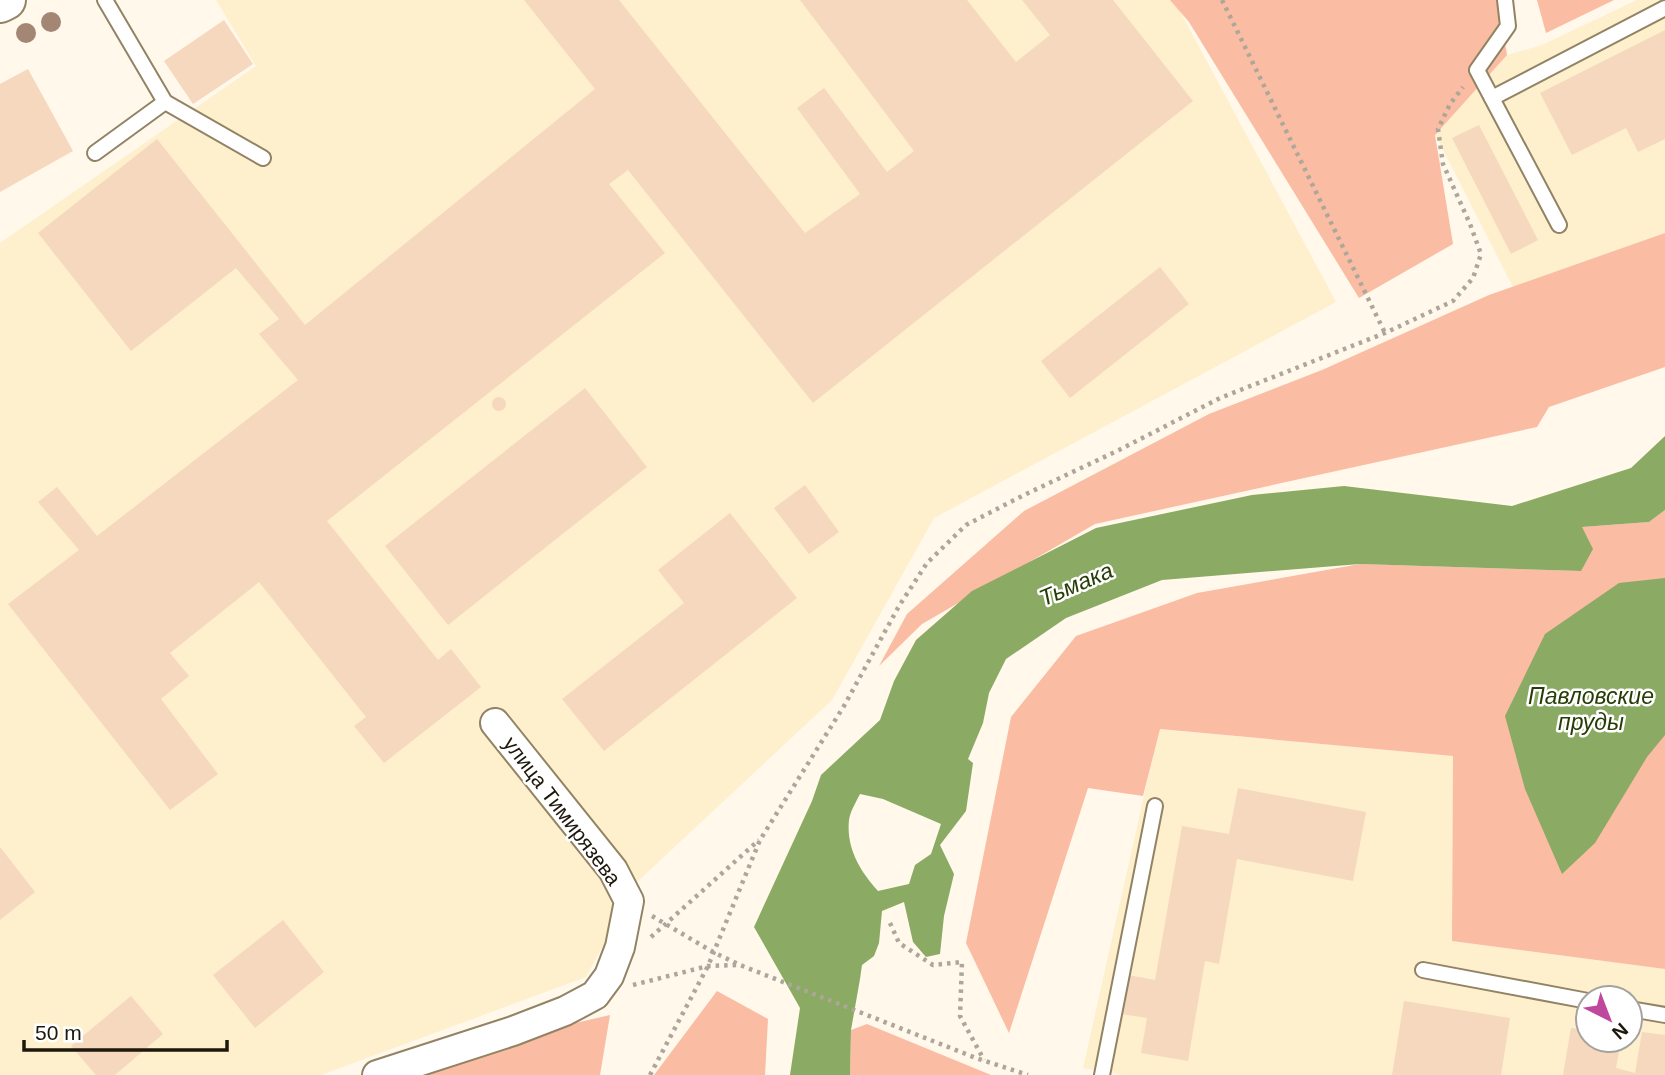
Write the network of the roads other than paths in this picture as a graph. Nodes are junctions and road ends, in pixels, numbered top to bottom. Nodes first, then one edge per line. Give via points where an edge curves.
1 (6, 0) edge
2 (105, 0) edge
3 (1505, 0) edge
4 (0, 3) edge
5 (1665, 8) edge
6 (1492, 98) junction
7 (165, 102) junction
8 (95, 153) dead end
9 (263, 158) dead end
10 (1559, 225) dead end
11 (495, 723) dead end
12 (1155, 806) dead end
13 (1423, 970) dead end
14 (1574, 998) edge
15 (1644, 1011) edge
16 (1665, 1015) edge
17 (377, 1075) edge
18 (1102, 1075) edge

1 - 4 main road
2 - 7 lane
3 - 6 lane via 1508,26 1477,70
5 - 6 lane
6 - 10 lane
7 - 8 lane
7 - 9 lane
11 - 17 street, улица Тимирязева via 613,870 629,901 620,947 609,976 595,995 565,1011
12 - 18 lane
13 - 14 lane
15 - 16 lane

